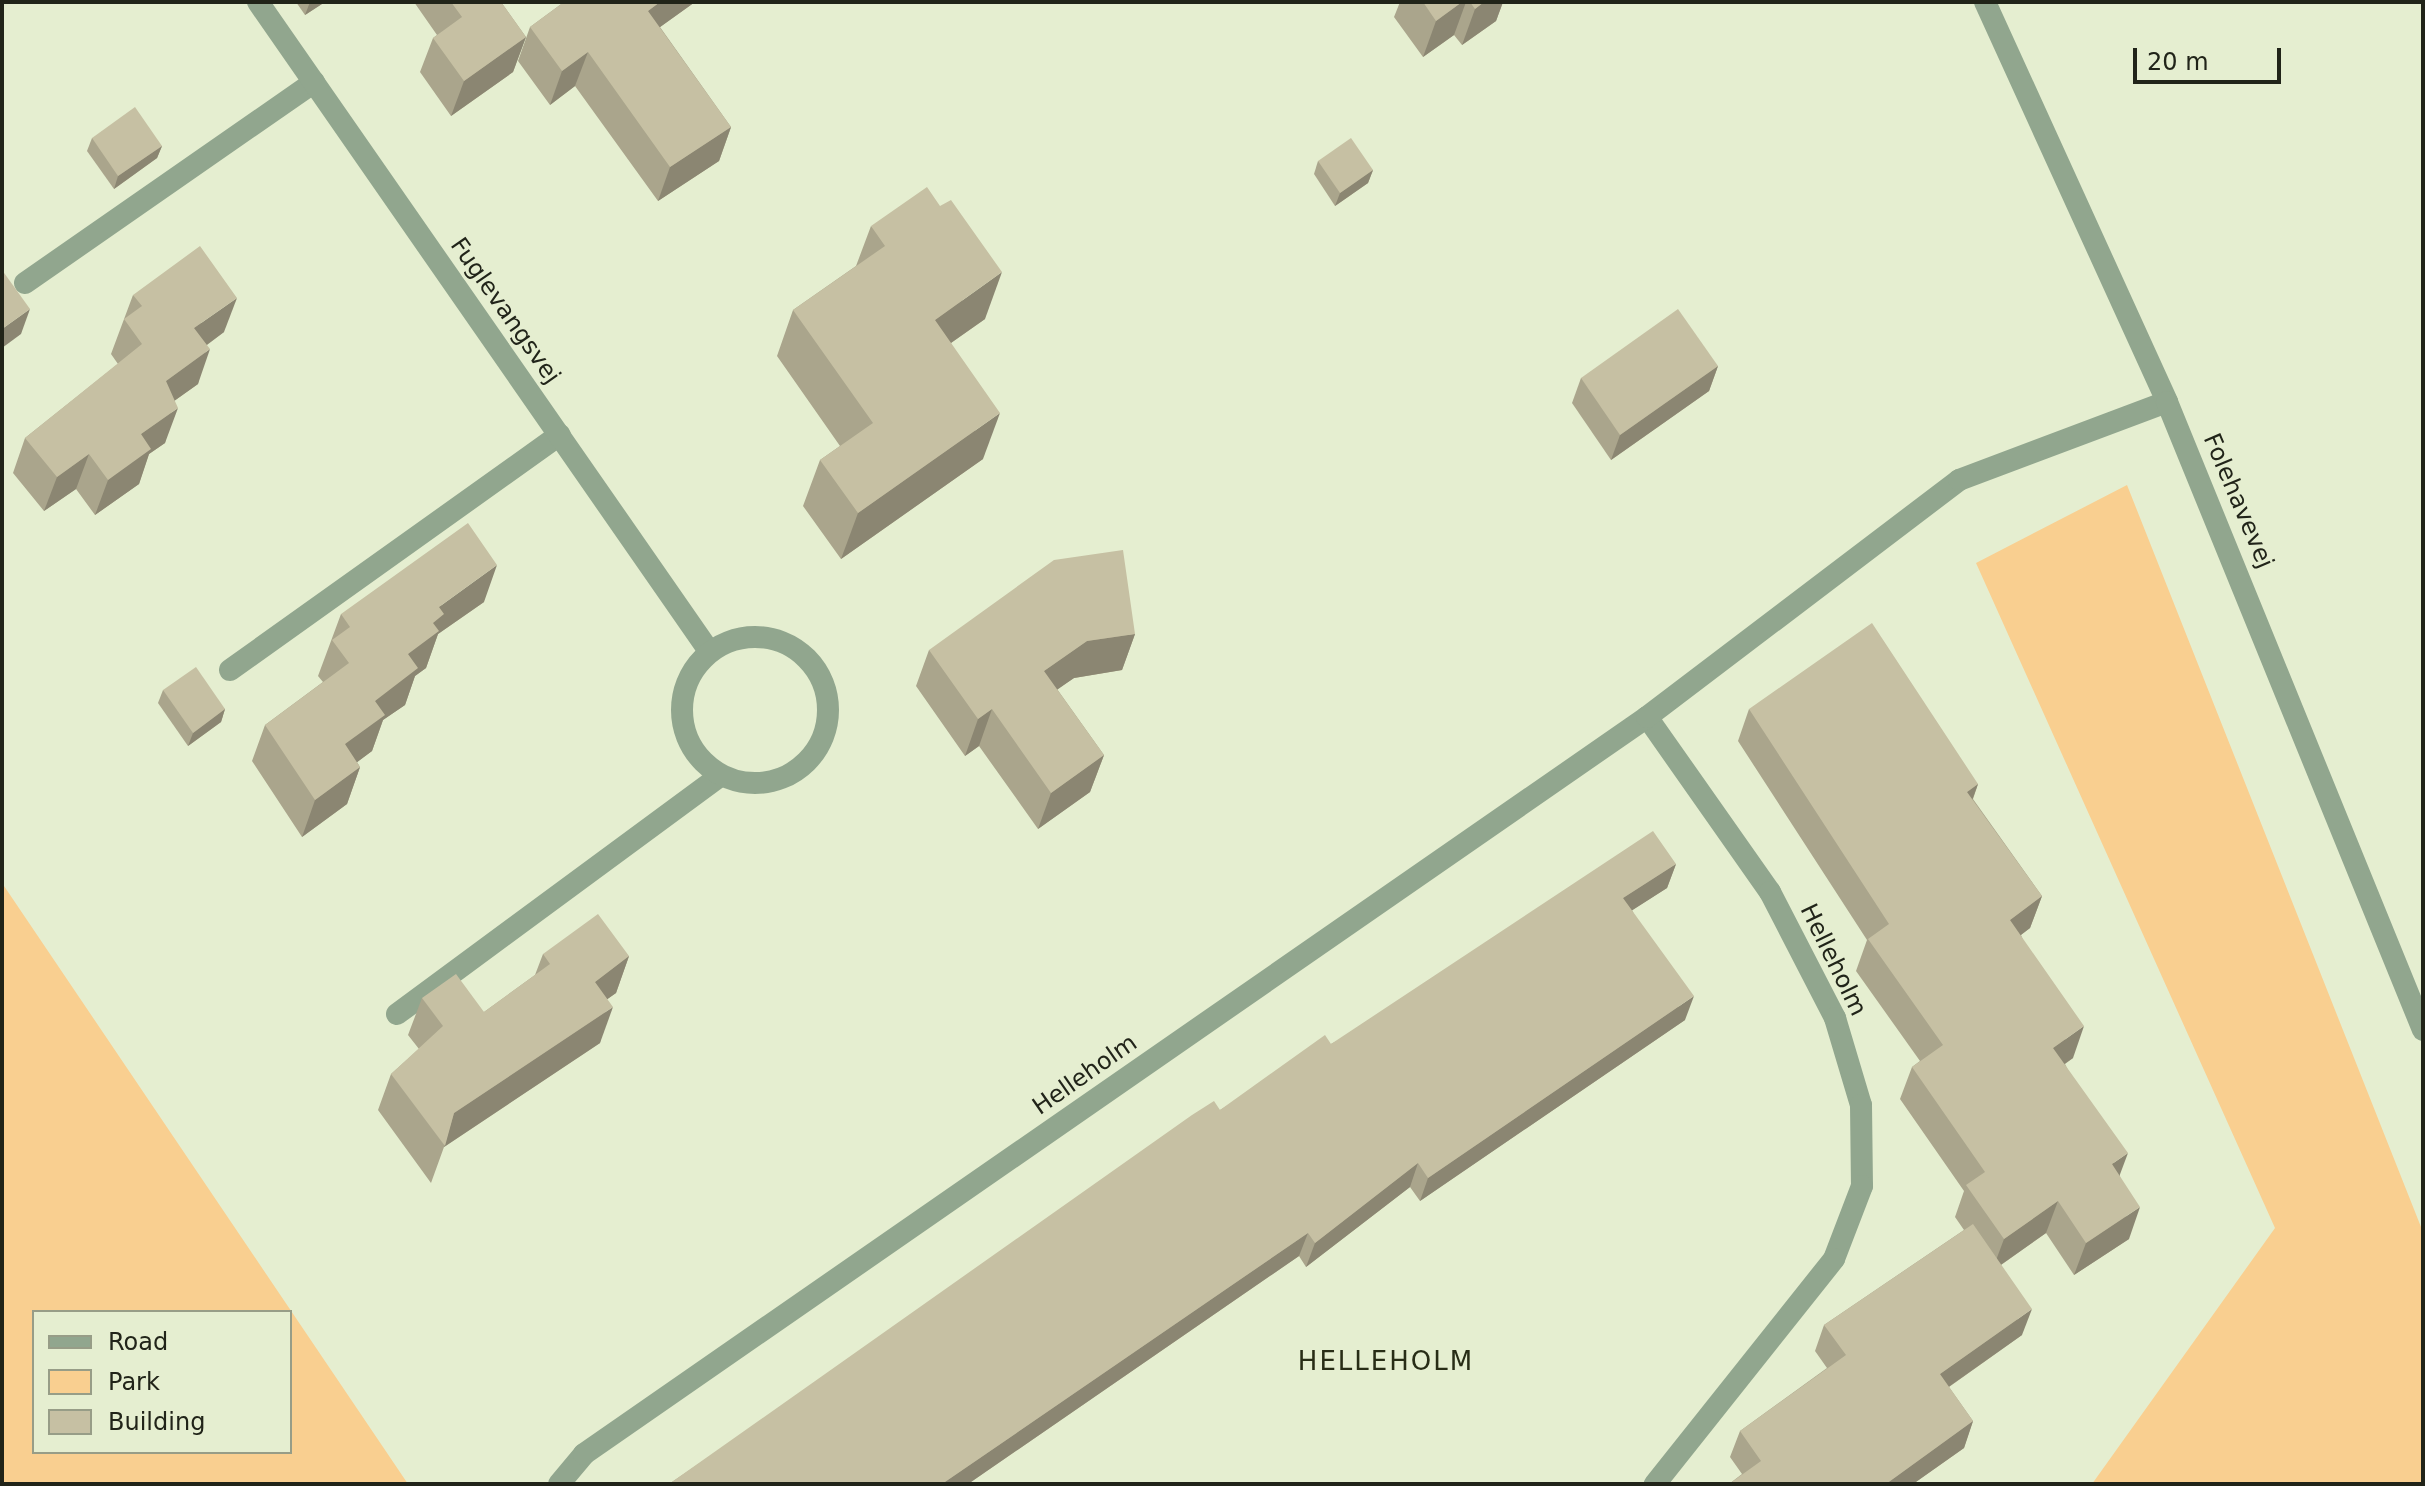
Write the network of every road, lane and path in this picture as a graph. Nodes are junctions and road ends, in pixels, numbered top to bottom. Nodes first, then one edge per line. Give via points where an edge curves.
1 (258, 2) edge
2 (1985, 2) edge
3 (314, 82) junction
4 (25, 283) dead end
5 (2167, 402) junction
6 (560, 435) junction
7 (709, 651) junction
8 (230, 670) dead end
9 (1647, 717) junction
10 (720, 776) junction
11 (397, 1014) dead end
12 (2423, 1030) edge
13 (559, 1484) edge
14 (1655, 1484) edge

1 - 3 street, Fuglevangsvej
2 - 5 street, Folehavevej
3 - 4 street
3 - 6 street, Fuglevangsvej
5 - 9 street, Helleholm via 1959,480
5 - 12 street, Folehavevej
6 - 7 street, Fuglevangsvej
6 - 8 street
7 - 10 street via 685,683 680,715 690,747
7 - 10 street via 738,638 766,637 797,649 818,673 828,703 825,734 810,760 782,779 752,784
9 - 13 street, Helleholm via 584,1454
9 - 14 street, Helleholm via 1770,892 1835,1018 1861,1105 1862,1186 1834,1259
10 - 11 street

